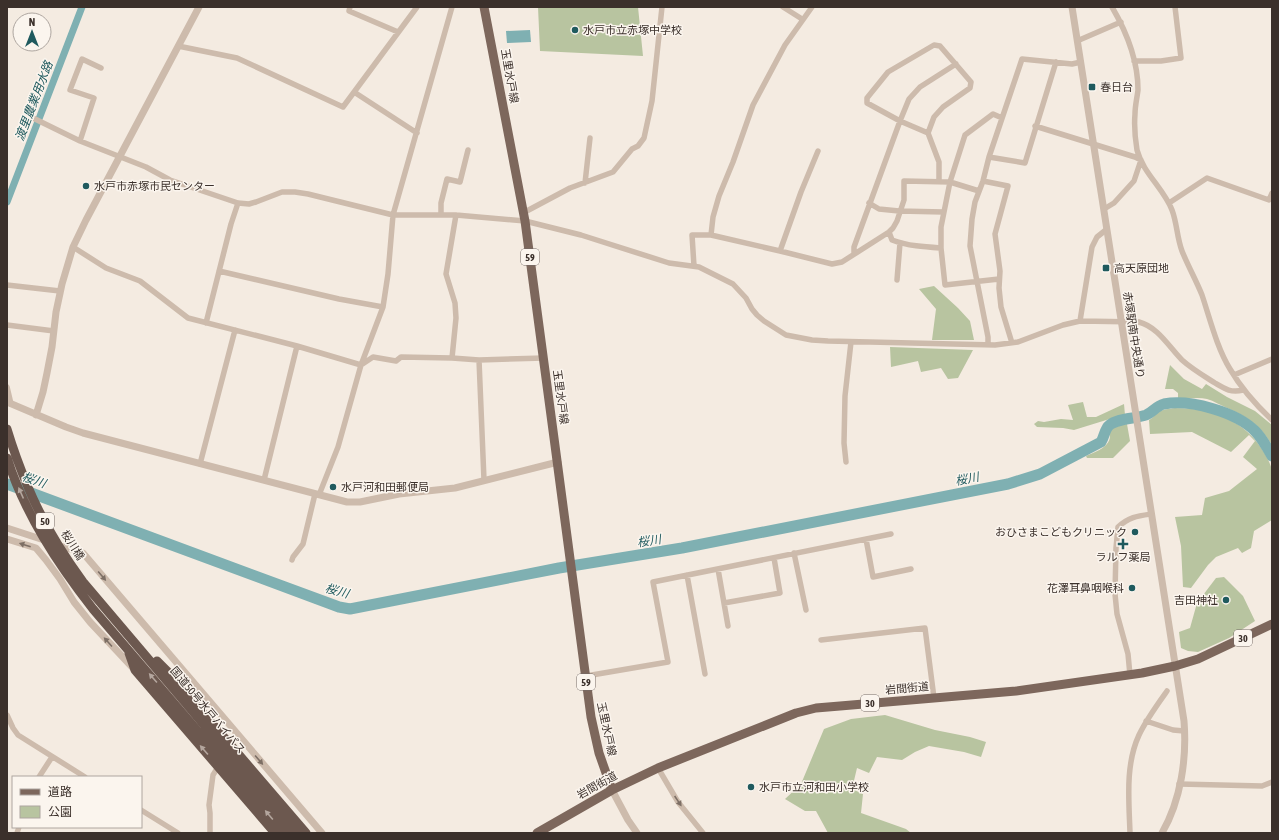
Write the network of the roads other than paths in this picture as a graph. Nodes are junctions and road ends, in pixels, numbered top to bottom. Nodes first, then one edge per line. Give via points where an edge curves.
1 (199, 7) edge
2 (350, 7) edge
3 (417, 7) edge
4 (452, 7) edge
5 (484, 7) edge
6 (662, 7) edge
7 (783, 7) edge
8 (812, 7) edge
9 (1072, 7) edge
10 (1112, 7) edge
11 (1175, 7) edge
12 (802, 19) junction
13 (1121, 22) junction
14 (398, 32) junction
15 (1077, 41) junction
16 (178, 46) junction
17 (1134, 61) junction
18 (1056, 62) junction
19 (1080, 62) junction
20 (956, 64) junction
21 (101, 68) dead end
22 (354, 92) junction
23 (33, 118) dead end
24 (1002, 118) junction
25 (900, 120) junction
26 (1035, 126) junction
27 (417, 133) junction
28 (928, 133) junction
29 (590, 138) dead end
30 (80, 141) junction
31 (1093, 144) junction
32 (468, 150) dead end
33 (818, 151) dead end
34 (120, 156) junction
35 (989, 156) junction
36 (1141, 160) junction
37 (939, 181) junction
38 (983, 181) junction
39 (950, 182) junction
40 (585, 183) junction
41 (979, 191) junction
42 (1272, 193) edge
43 (1270, 201) edge
44 (238, 203) junction
45 (869, 203) junction
46 (1169, 203) junction
47 (1104, 209) junction
48 (900, 211) junction
49 (943, 212) junction
50 (393, 215) junction
51 (441, 215) junction
52 (456, 215) junction
53 (524, 217) junction
54 (1107, 229) junction
55 (889, 232) junction
56 (711, 235) junction
57 (900, 243) junction
58 (73, 247) junction
59 (942, 248) junction
60 (780, 252) junction
61 (854, 254) junction
62 (694, 266) junction
63 (219, 271) junction
64 (999, 279) junction
65 (897, 280) dead end
66 (977, 281) junction
67 (7, 285) edge
68 (60, 291) junction
69 (383, 307) junction
70 (1080, 321) junction
71 (1121, 321) junction
72 (206, 323) junction
73 (7, 325) edge
74 (235, 330) junction
75 (54, 331) junction
76 (852, 342) junction
77 (1012, 343) junction
78 (988, 345) junction
79 (297, 346) junction
80 (452, 358) junction
81 (544, 358) junction
82 (1272, 359) edge
83 (479, 360) junction
84 (361, 365) junction
85 (1234, 375) junction
86 (7, 387) edge
87 (1243, 390) junction
88 (9, 403) edge
89 (36, 415) junction
90 (1272, 420) edge
91 (7, 429) edge
92 (7, 458) edge
93 (558, 462) junction
94 (846, 462) dead end
95 (200, 464) junction
96 (264, 480) junction
97 (484, 480) junction
98 (317, 495) junction
99 (1151, 514) junction
100 (7, 528) edge
101 (890, 534) dead end
102 (7, 539) edge
103 (866, 539) junction
104 (794, 554) junction
105 (774, 558) junction
106 (292, 560) dead end
107 (718, 569) junction
108 (911, 569) dead end
109 (687, 575) junction
110 (724, 603) junction
111 (96, 606) junction
112 (806, 610) dead end
113 (1272, 624) edge
114 (728, 626) dead end
115 (132, 639) junction
116 (821, 640) dead end
117 (127, 648) junction
118 (1175, 666) junction
119 (135, 670) junction
120 (705, 674) dead end
121 (1130, 675) junction
122 (586, 676) junction
123 (1167, 691) dead end
124 (934, 698) junction
125 (7, 715) edge
126 (1146, 721) junction
127 (1184, 731) junction
128 (52, 757) junction
129 (218, 767) junction
130 (658, 768) junction
131 (40, 776) edge
132 (83, 776) edge
133 (1272, 782) edge
134 (1179, 784) junction
135 (612, 790) junction
136 (257, 794) junction
137 (142, 811) edge
138 (178, 833) edge
139 (210, 833) edge
140 (275, 833) edge
141 (285, 833) edge
142 (296, 833) edge
143 (306, 833) edge
144 (322, 833) edge
145 (537, 833) edge
146 (637, 833) edge
147 (703, 833) edge
148 (1130, 833) edge
149 (1162, 833) edge

1 - 16 street
2 - 14 street via 349,11
3 - 14 street
4 - 27 street
5 - 53 main road, 玉里水戸線 / 59
6 - 40 street via 652,101 644,138 613,172
7 - 12 street
8 - 12 street
9 - 15 street, 赤塚駅南中央通り
10 - 13 street
11 - 17 street via 1181,58
12 - 56 street via 784,45 753,105 719,196
13 - 15 street
13 - 17 street
14 - 22 street
15 - 19 street, 赤塚駅南中央通り
16 - 22 street via 237,58 343,107
16 - 34 street
17 - 36 street via 1138,82 1135,132
18 - 19 street
18 - 24 street via 1022,59
18 - 26 street
19 - 31 street, 赤塚駅南中央通り
20 - 25 street via 920,87 909,99
20 - 25 street via 940,46 934,45 888,72 867,98 867,104
20 - 28 street via 971,82 970,88 943,107 934,117
21 - 30 street via 82,59 70,90 94,98
22 - 27 street
23 - 30 street
24 - 35 street
24 - 39 street via 993,114 965,135
25 - 28 street
25 - 45 street
26 - 31 street
26 - 35 street via 1024,163
27 - 50 street
28 - 37 street via 939,162
29 - 40 street
30 - 34 street
31 - 36 street
31 - 47 street, 赤塚駅南中央通り
32 - 51 street via 460,182 447,179
33 - 60 street
34 - 44 street via 170,180
34 - 58 street
35 - 38 street
36 - 46 street
36 - 47 street via 1134,181 1114,203
37 - 39 street
37 - 48 street via 904,181 904,200
38 - 41 street
38 - 64 street via 1008,186 995,234
39 - 41 street
39 - 49 street
40 - 53 street via 570,188
41 - 66 street via 970,234
42 - 43 street
43 - 46 street via 1207,178
44 - 50 street via 249,204 282,192 295,192
44 - 63 street
45 - 48 street via 879,209
45 - 61 street
46 - 85 street via 1182,251 1229,369
47 - 54 street, 赤塚駅南中央通り
48 - 49 street
48 - 55 street
49 - 59 street
50 - 51 street
50 - 69 street
51 - 52 street
52 - 53 street
52 - 80 street via 446,274 455,303
53 - 62 street via 669,263
53 - 81 main road, 玉里水戸線 / 59
54 - 70 street via 1097,237 1092,247
54 - 71 street, 赤塚駅南中央通り
55 - 57 street via 892,240
55 - 61 street
56 - 60 street
56 - 62 street via 692,235
57 - 59 street
57 - 65 street
58 - 68 street
58 - 72 street via 106,268 140,281 188,318
59 - 66 street via 945,285
60 - 61 street via 832,264 842,262
62 - 76 street via 733,284 764,321 786,335 812,340
63 - 69 street
63 - 72 street
64 - 66 street
64 - 77 street via 1001,307
66 - 78 street
67 - 68 street
68 - 75 street
69 - 84 street
70 - 71 street
70 - 77 street
71 - 87 street via 1139,322 1149,326 1196,371 1231,392
71 - 99 street, 赤塚駅南中央通り
72 - 74 street
73 - 75 street
74 - 79 street
74 - 95 street
75 - 89 street via 43,392
76 - 78 street
76 - 94 street via 845,396
77 - 78 street
79 - 84 street
79 - 96 street
80 - 83 street
80 - 84 street via 401,357 396,361 373,356
81 - 83 street
81 - 93 main road, 玉里水戸線 / 59
82 - 85 street
83 - 97 street
84 - 98 street via 338,447
85 - 87 street
86 - 88 street
87 - 90 street
88 - 89 street
89 - 95 street via 83,432
91 - 111 highway, 桜川橋 / 50 via 28,488 47,525
111 -> 92 highway, 桜川橋 / 50 via 76,587 49,547 19,489
93 - 97 street
93 - 122 main road, 玉里水戸線 / 59
95 - 96 street
96 - 98 street
97 - 98 street via 455,488 399,494 360,502 341,501
98 - 106 street via 303,544
99 - 118 street, 赤塚駅南中央通り
99 - 121 street via 1125,520 1118,527 1115,594
100 -> 144 street via 83,553
101 - 103 street
119 -> 102 street via 90,622 36,548
103 - 104 street
103 - 108 street via 873,577
104 - 105 street
104 - 112 street
105 - 107 street
105 - 110 street via 780,593
107 - 109 street
107 - 110 street
109 - 120 street
109 - 122 street via 653,582 668,662
110 - 114 street
111 - 115 highway, 国道50号水戸バイパス / 50
111 - 117 highway, 国道50号水戸バイパス / 50
113 - 118 main road, 岩間街道 / 30 via 1207,655
115 - 136 highway, 国道50号水戸バイパス / 50
115 - 143 highway via 168,672
116 - 124 street via 925,628
117 - 119 highway
136 -> 117 highway, 国道50号水戸バイパス / 50
118 - 121 main road, 岩間街道 / 30
118 - 127 street, 赤塚駅南中央通り
129 -> 119 highway
121 - 124 main road, 岩間街道 / 30 via 1030,689
122 - 135 main road, 玉里水戸線 / 59 via 594,733
123 - 126 street
124 - 130 main road, 岩間街道 / 30 via 805,711
125 - 128 street via 18,735
126 - 127 street
126 - 148 street via 1135,744 1129,772
127 - 134 street, 赤塚駅南中央通り via 1183,763
128 - 131 street
128 - 132 street
129 - 139 street via 213,775 209,805
129 - 140 highway
130 - 135 main road, 岩間街道 / 30
130 -> 147 street via 678,802
133 - 134 street via 1262,786
134 - 149 street, 赤塚駅南中央通り
135 - 145 main road, 岩間街道 / 30
135 - 146 street
141 -> 136 highway, 国道50号水戸バイパス / 50
136 - 142 highway, 国道50号水戸バイパス / 50
137 - 138 street

